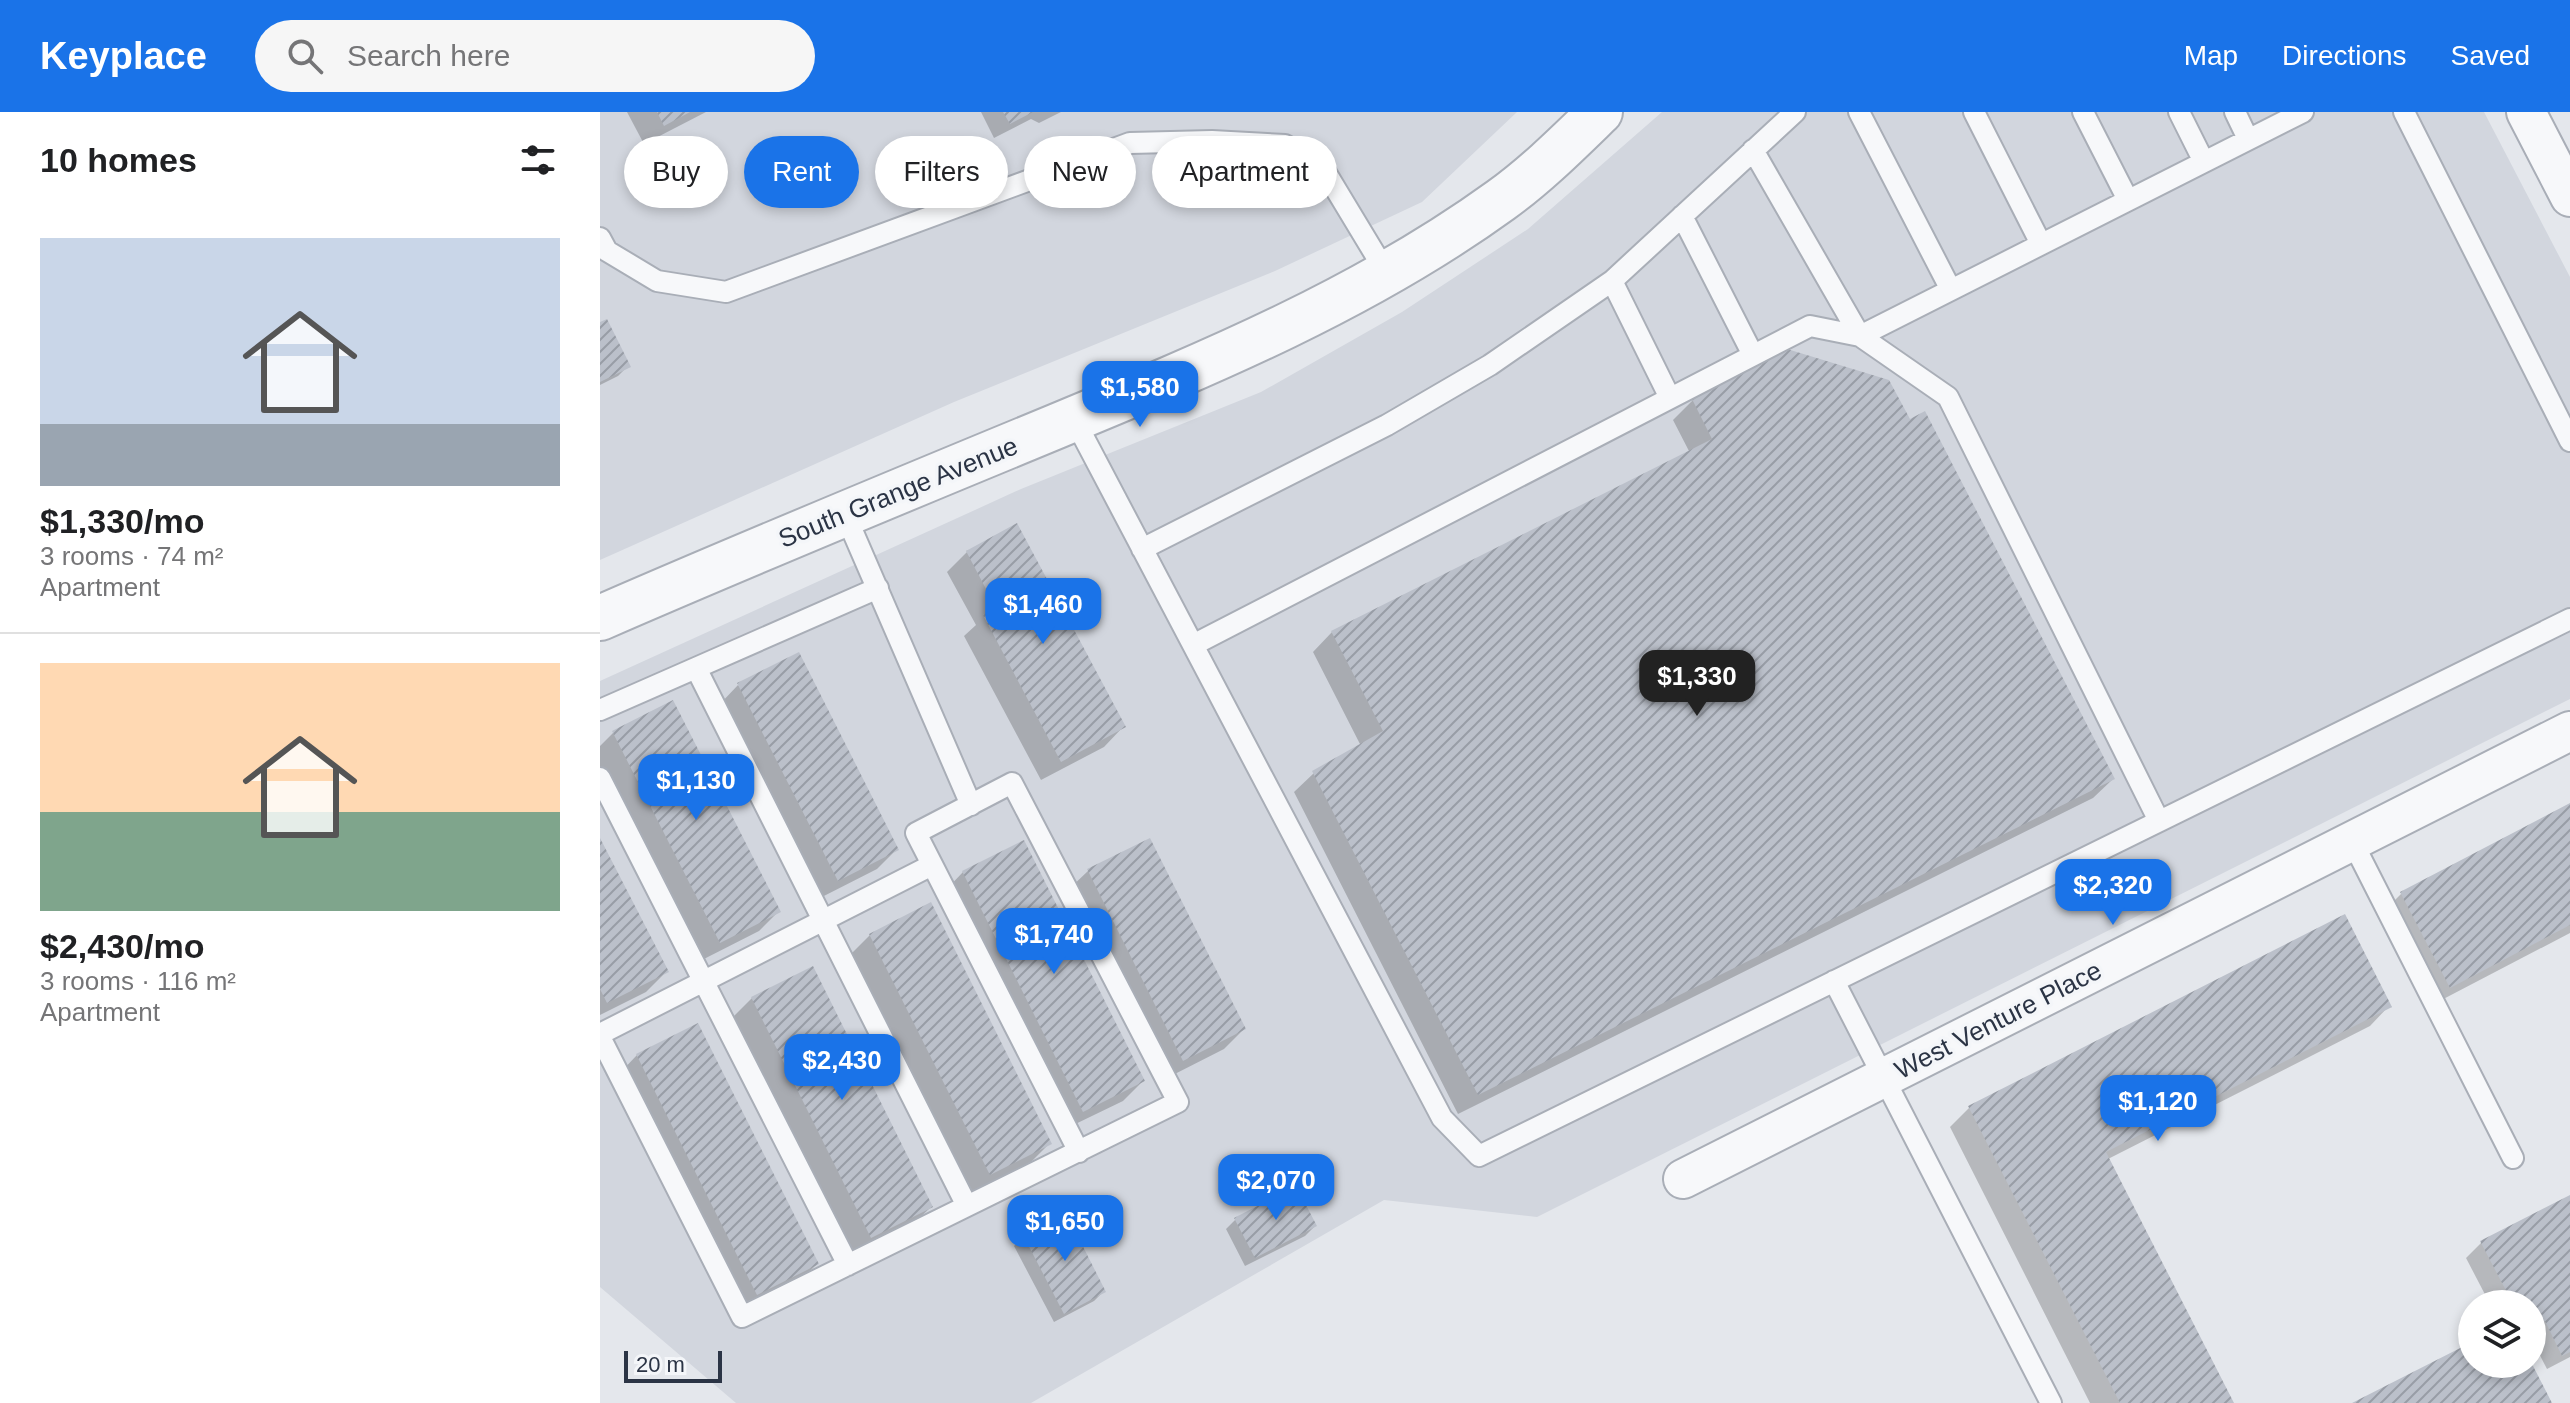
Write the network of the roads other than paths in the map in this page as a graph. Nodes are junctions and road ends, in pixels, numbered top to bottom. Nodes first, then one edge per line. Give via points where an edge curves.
1 (1795, 112) edge
2 (1859, 112) edge
3 (1974, 112) edge
4 (2083, 112) edge
5 (2179, 112) edge
6 (2235, 112) edge
7 (2404, 112) edge
8 (2526, 112) edge
9 (2295, 114) edge
10 (1587, 117) edge
11 (2248, 139) junction
12 (1753, 150) junction
13 (2204, 162) junction
14 (2570, 197) edge
15 (2128, 200) junction
16 (1682, 216) junction
17 (600, 238) edge
18 (2041, 244) junction
19 (1387, 274) junction
20 (1612, 281) junction
21 (1951, 290) junction
22 (1860, 336) junction
23 (1753, 355) junction
24 (1670, 398) junction
25 (1074, 419) junction
26 (2570, 441) edge
27 (845, 514) junction
28 (1142, 549) junction
29 (878, 588) junction
30 (600, 618) edge
31 (2570, 619) edge
32 (1193, 645) junction
33 (696, 668) junction
34 (600, 710) edge
35 (2570, 731) edge
36 (600, 778) edge
37 (971, 805) junction
38 (2159, 821) junction
39 (2352, 841) junction
40 (932, 865) junction
41 (823, 921) junction
42 (704, 981) junction
43 (1834, 981) junction
44 (600, 1036) edge
45 (1884, 1077) junction
46 (1079, 1152) junction
47 (2513, 1158) dead end
48 (1683, 1179) dead end
49 (967, 1206) junction
50 (848, 1265) junction
51 (2051, 1403) edge

1 - 12 lane
2 - 21 lane
3 - 18 lane
4 - 15 lane
5 - 13 lane
6 - 11 lane
7 - 26 lane
8 - 14 street
9 - 11 lane
10 - 19 street, South Grange Avenue via 1503,199
11 - 13 lane
12 - 16 lane
12 - 22 lane
13 - 15 lane
15 - 18 lane
16 - 20 lane
16 - 23 lane
17 - 19 lane via 607,251 657,281 726,292 1130,143 1212,141 1285,145 1323,168
18 - 21 lane
19 - 25 street, South Grange Avenue via 1206,365
20 - 24 lane
20 - 28 lane via 1490,365 1387,425
21 - 22 lane
22 - 23 lane via 1810,326
22 - 38 lane via 1948,397
23 - 24 lane
24 - 32 lane
25 - 27 street, South Grange Avenue
25 - 28 lane
27 - 29 lane
27 - 30 street, South Grange Avenue
28 - 32 lane
29 - 33 lane
29 - 37 lane
31 - 38 lane
32 - 43 lane via 1442,1118 1479,1156
33 - 34 lane
33 - 41 lane
35 - 39 street, West Venture Place
36 - 42 lane
37 - 40 lane via 916,833
37 - 46 lane via 1012,783 1178,1102
38 - 43 lane
39 - 45 street, West Venture Place
39 - 47 lane
40 - 41 lane
40 - 46 lane
41 - 42 lane
41 - 49 lane
42 - 44 lane
42 - 50 lane
43 - 45 lane
44 - 50 lane via 742,1317
45 - 48 street, West Venture Place
45 - 51 lane
46 - 49 lane
49 - 50 lane

